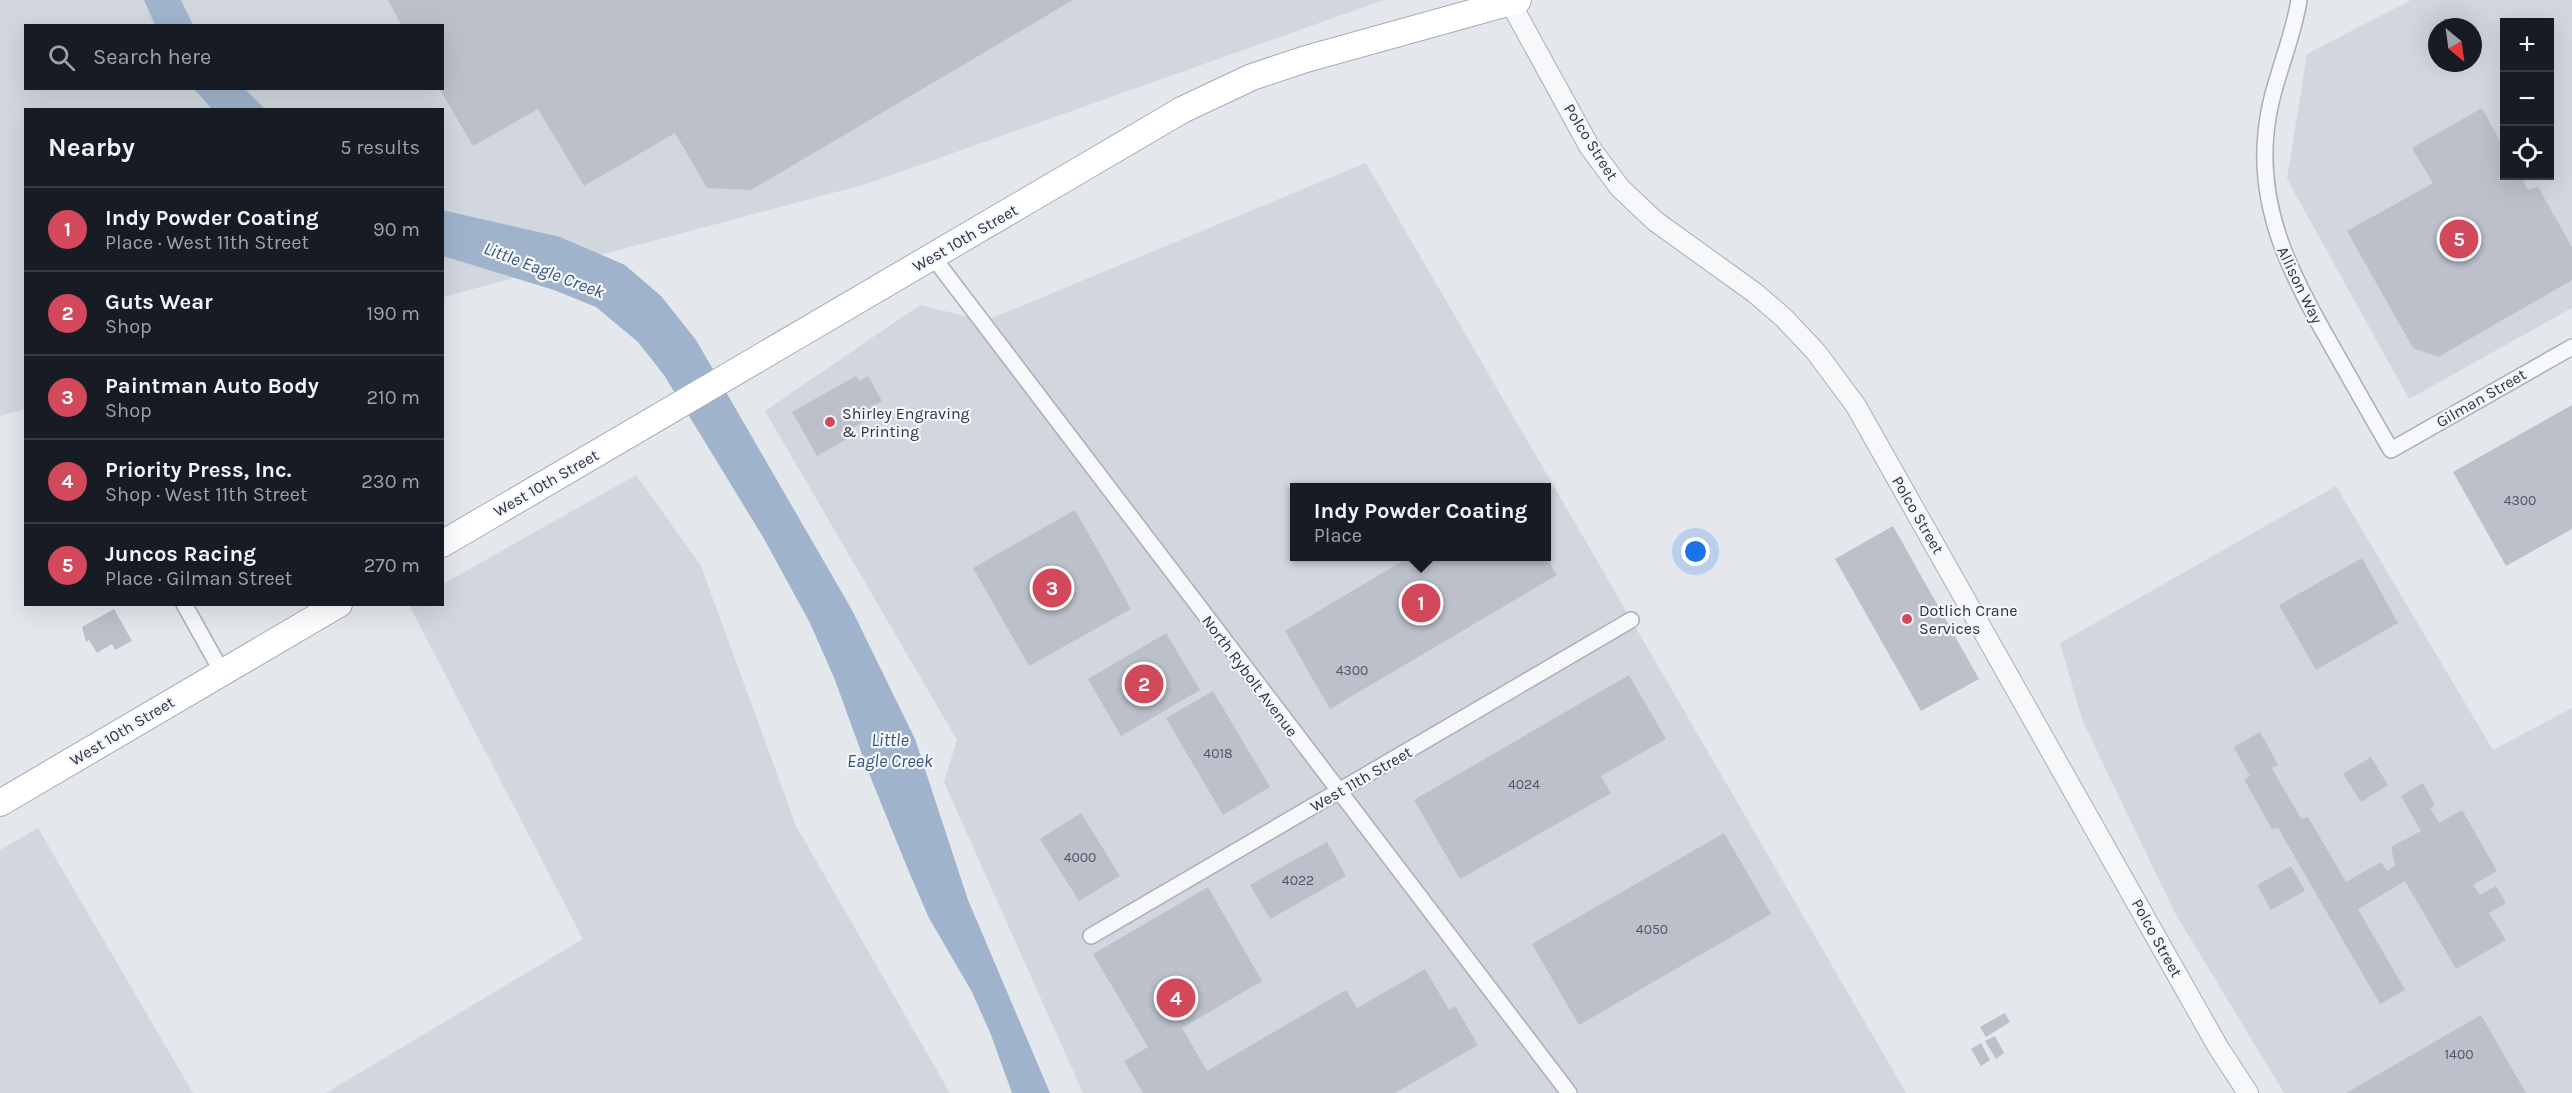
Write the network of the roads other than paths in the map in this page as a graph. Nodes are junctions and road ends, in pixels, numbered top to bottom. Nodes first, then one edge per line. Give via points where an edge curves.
1 (2299, 0) edge
2 (1514, 1) edge
3 (933, 257) junction
4 (2572, 347) edge
5 (2391, 450) joint
6 (444, 543) edge
7 (185, 606) edge
8 (336, 606) edge
9 (1631, 620) dead end
10 (222, 672) junction
11 (1339, 792) junction
12 (0, 803) edge
13 (1091, 936) dead end
14 (1569, 1093) edge
15 (2248, 1093) edge

1 - 5 street, Allison Way via 2274,86 2266,133 2270,206 2279,243 2302,295
2 - 3 main road, West 10th Street via 1251,78 1182,110
2 - 15 street, Polco Street via 1589,146 1620,188 1655,221 1755,292 1784,318 1816,352 1856,406 2218,1047
3 - 6 main road, West 10th Street
3 - 11 street, North Rybolt Avenue
4 - 5 street, Gilman Street
7 - 10 street
8 - 10 main road, West 10th Street
9 - 11 street, West 11th Street
10 - 12 main road, West 10th Street
11 - 13 street, West 11th Street
11 - 14 street, North Rybolt Avenue

